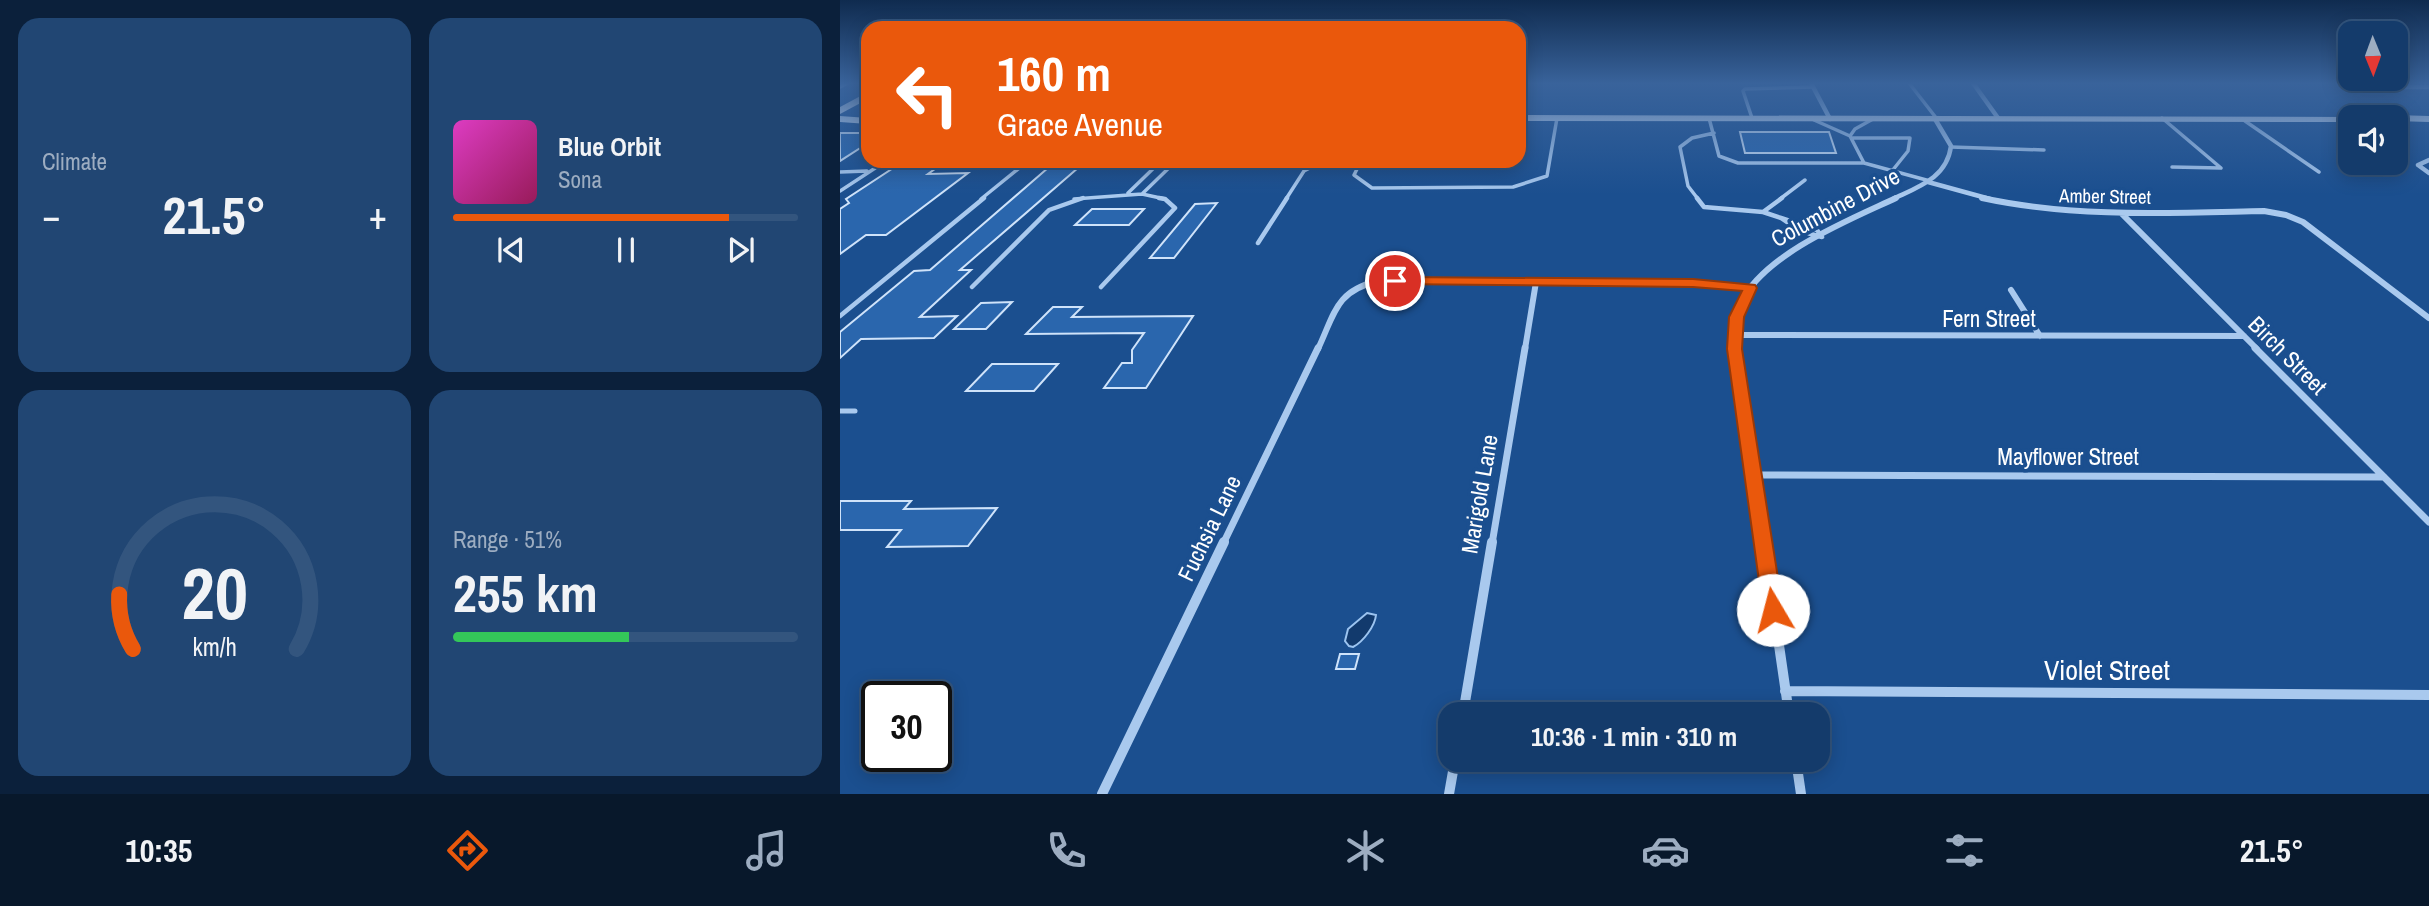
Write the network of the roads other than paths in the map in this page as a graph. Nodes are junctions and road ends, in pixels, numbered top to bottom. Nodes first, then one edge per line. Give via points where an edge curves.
1 (1557, 120) edge
2 (1710, 120) edge
3 (1815, 120) edge
4 (1871, 120) edge
5 (1937, 120) edge
6 (2164, 120) edge
7 (2219, 120) edge
8 (2278, 120) edge
9 (2245, 121) junction
10 (1714, 133) junction
11 (1851, 137) junction
12 (1951, 147) junction
13 (2044, 150) dead end
14 (2429, 160) edge
15 (1864, 163) junction
16 (2172, 167) dead end
17 (875, 168) edge
18 (1020, 168) edge
19 (1154, 168) edge
20 (1169, 168) edge
21 (1310, 168) edge
22 (1358, 168) edge
23 (870, 171) junction
24 (1892, 171) junction
25 (840, 172) edge
26 (2319, 172) dead end
27 (2429, 173) edge
28 (1805, 180) dead end
29 (1929, 181) junction
30 (840, 191) edge
31 (1128, 194) junction
32 (1142, 194) junction
33 (1763, 212) junction
34 (2121, 213) junction
35 (1780, 218) junction
36 (1822, 237) junction
37 (1258, 243) dead end
38 (1536, 282) junction
39 (972, 287) dead end
40 (1101, 287) dead end
41 (1750, 288) junction
42 (2011, 290) dead end
43 (840, 316) edge
44 (2429, 318) edge
45 (1734, 335) junction
46 (2040, 336) junction
47 (2244, 336) junction
48 (840, 411) edge
49 (855, 411) dead end
50 (1753, 475) junction
51 (2384, 477) junction
52 (2429, 522) edge
53 (1785, 691) junction
54 (2429, 695) edge
55 (1464, 702) edge
56 (1787, 702) edge
57 (1453, 772) edge
58 (1798, 772) edge
59 (1102, 794) edge
60 (1449, 794) edge
61 (1801, 794) edge

1 - 22 lane via 1547,176 1513,187 1372,188 1354,175
2 - 10 lane
3 - 11 lane
4 - 11 lane via 1855,129
5 - 12 street
6 - 16 lane via 2221,168
7 - 9 main road
8 - 9 main road
9 - 26 lane
10 - 15 lane via 1719,156 1738,163
10 - 33 lane via 1692,138 1680,147 1688,186 1707,209
11 - 15 lane
11 - 24 lane via 1910,138 1908,151
12 - 13 lane
12 - 29 street, Columbine Drive via 1947,164
14 - 27 street via 2418,163
15 - 24 lane
17 - 23 lane
18 - 43 lane
19 - 31 lane
20 - 32 lane
21 - 37 lane
23 - 25 lane
23 - 30 lane
24 - 29 lane
28 - 33 lane
29 - 34 street, Amber Street via 2007,205
29 - 36 street, Columbine Drive
31 - 32 lane
31 - 39 lane via 1077,198 1049,210
32 - 40 lane via 1165,199 1175,208
33 - 35 lane
34 - 44 street, Amber Street via 2264,211 2286,215 2311,227
34 - 47 street, Birch Street
35 - 36 lane via 1817,230
35 - 36 lane via 1807,236
36 - 41 street, Columbine Drive via 1776,262
38 - 41 street
38 - 55 street, Marigold Lane
38 - 59 street, Fuchsia Lane via 1377,281 1344,295
41 - 45 street, Columbine Drive via 1741,302
42 - 46 street
45 - 46 street, Fern Street
45 - 50 street, Columbine Drive
46 - 47 street, Fern Street
47 - 51 street, Birch Street
48 - 49 lane
50 - 51 street, Mayflower Street
50 - 53 street, Columbine Drive
51 - 52 street, Birch Street
53 - 54 street, Violet Street
53 - 56 street, Columbine Drive
57 - 60 street
58 - 61 street

